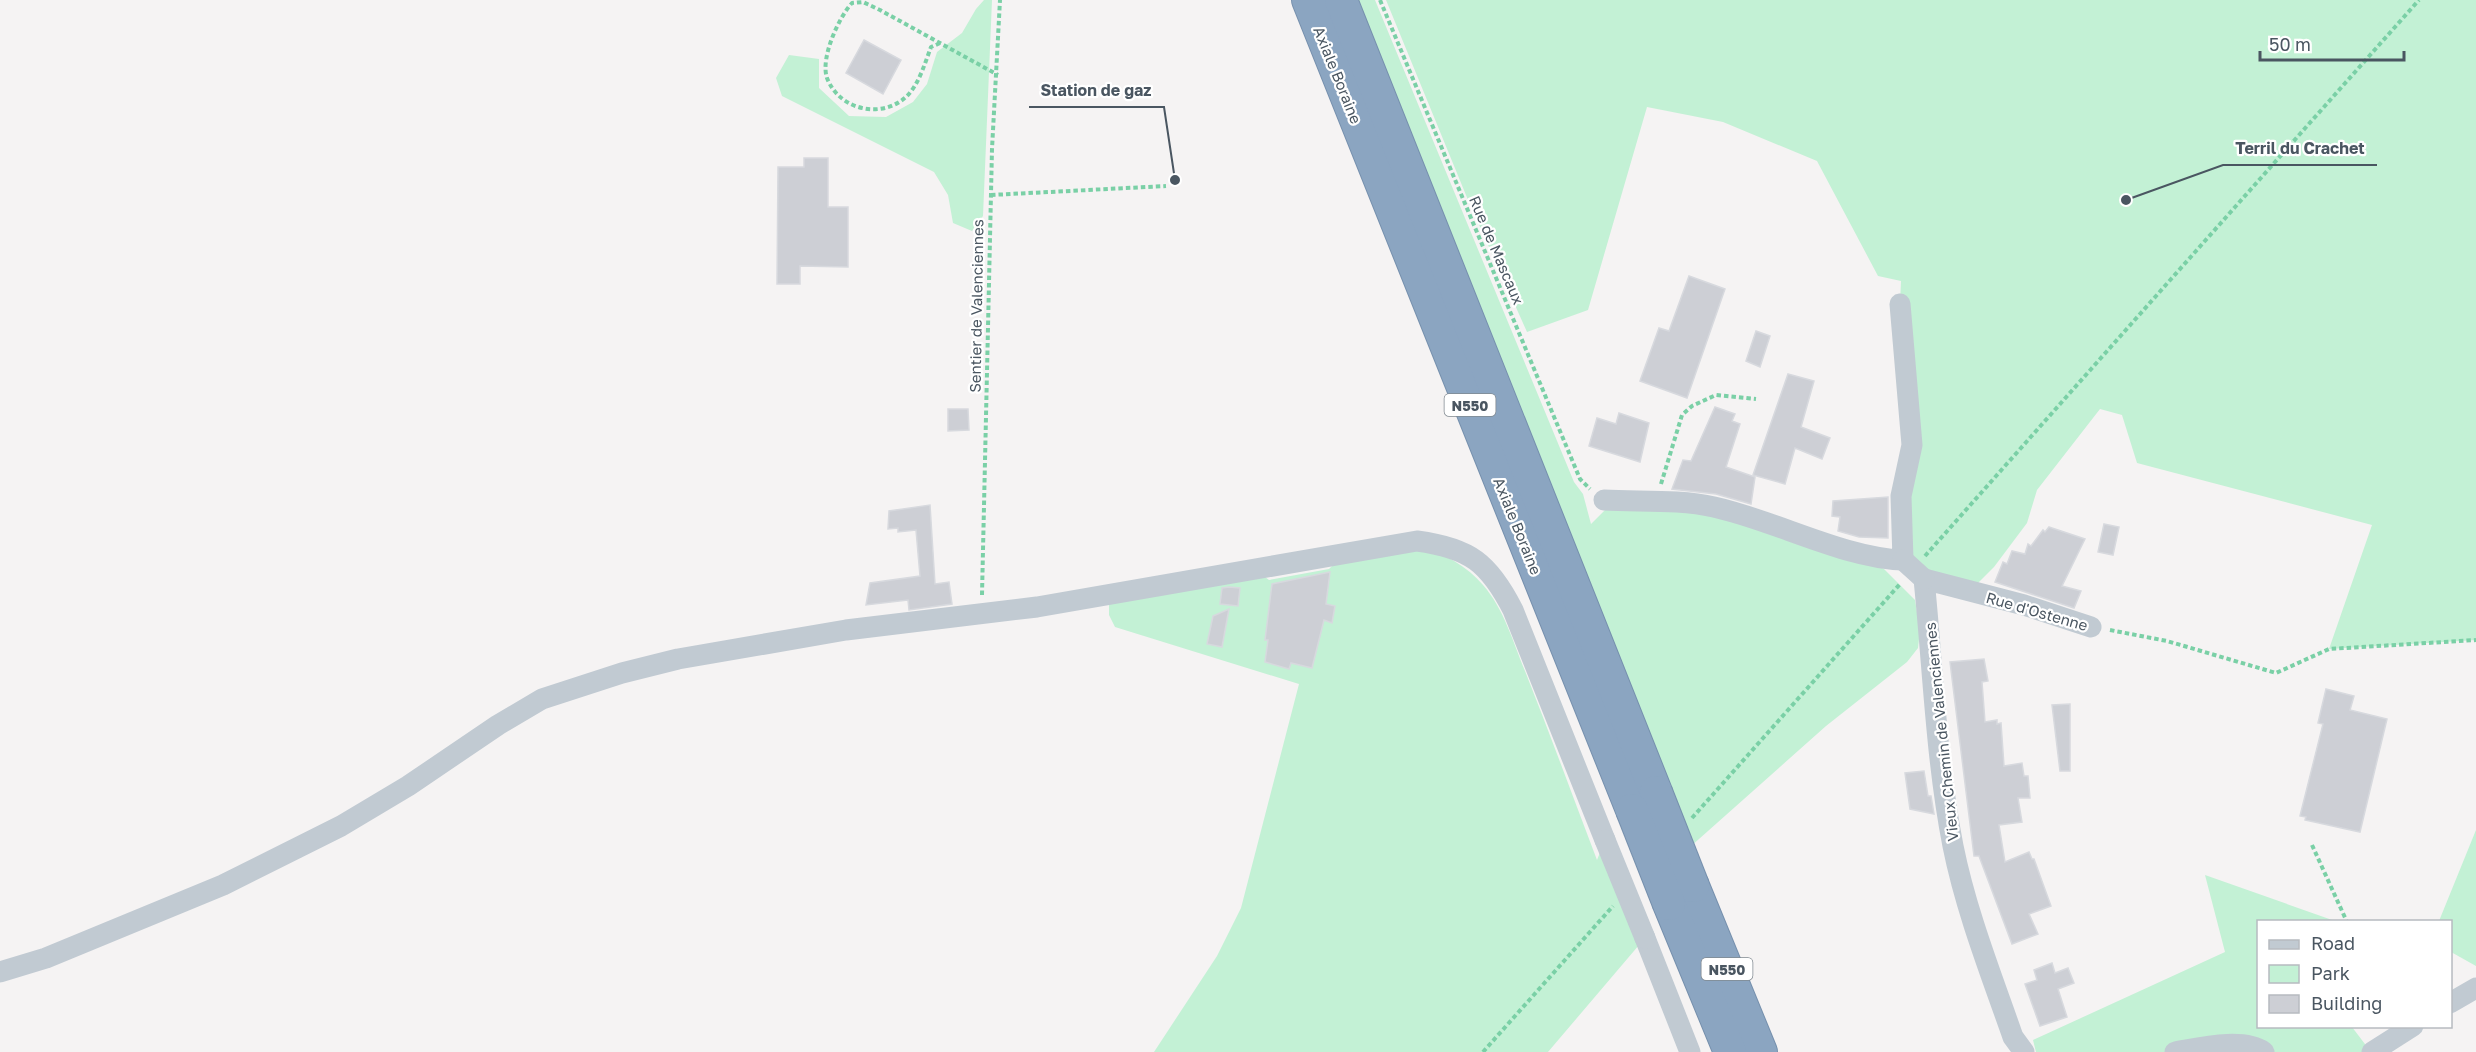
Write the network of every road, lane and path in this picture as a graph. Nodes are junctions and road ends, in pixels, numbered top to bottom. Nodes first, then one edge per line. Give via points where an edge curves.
1 (1000, 0) edge
2 (1308, 0) edge
3 (1341, 0) edge
4 (1380, 0) edge
5 (2419, 0) edge
6 (940, 43) junction
7 (998, 75) junction
8 (1166, 186) dead end
9 (991, 195) junction
10 (1900, 304) dead end
11 (1756, 399) dead end
12 (1604, 500) joint
13 (1656, 502) junction
14 (1915, 567) junction
15 (1902, 581) dead end
16 (981, 614) junction
17 (2091, 627) joint
18 (2476, 640) edge
19 (1644, 801) junction
20 (1687, 823) dead end
21 (2312, 845) dead end
22 (1681, 895) junction
23 (1616, 903) dead end
24 (2347, 920) edge
25 (0, 972) edge
26 (2476, 988) edge
27 (2452, 1002) edge
28 (2410, 1028) edge
29 (1484, 1052) edge
30 (1690, 1052) edge
31 (1730, 1052) edge
32 (1761, 1052) edge
33 (2024, 1052) edge
34 (2175, 1052) edge
35 (2264, 1052) edge
36 (2372, 1052) edge

1 - 7 path, Sentier de Valenciennes
2 - 19 highway, Axiale Boraine / N550
3 - 19 highway, Axiale Boraine / N550
4 - 12 path, Rue de Mascaux via 1580,479
5 - 14 path
6 - 6 path via 863,2 852,3 825,59 826,77 833,90 858,108 883,109 907,96 932,47
6 - 7 path
7 - 9 path, Sentier de Valenciennes
8 - 9 path
9 - 16 path, Sentier de Valenciennes
10 - 14 street, Vieux Chemin de Valenciennes via 1912,445 1901,496
11 - 13 path via 1716,395 1682,415
12 - 13 street, Rue d'Ostenne
13 - 14 street, Rue d'Ostenne via 1712,506
14 - 17 street, Rue d'Ostenne
14 - 33 street, Vieux Chemin de Valenciennes via 1954,848 1970,912 2013,1037
15 - 20 path
16 - 25 street via 846,630 678,659 542,699 408,786 296,849 223,885 104,935
16 - 30 street, bridge via 1388,544 1441,544 1467,554 1487,568 1513,610
17 - 18 path, Rue d'Ostenne via 2166,641 2276,673 2329,649
19 - 22 highway, Axiale Boraine / N550, bridge
21 - 24 path
22 - 31 highway, Axiale Boraine / N550
22 - 32 highway, Axiale Boraine / N550
23 - 29 path
26 - 27 street
28 - 36 street
34 - 35 street via 2231,1044

